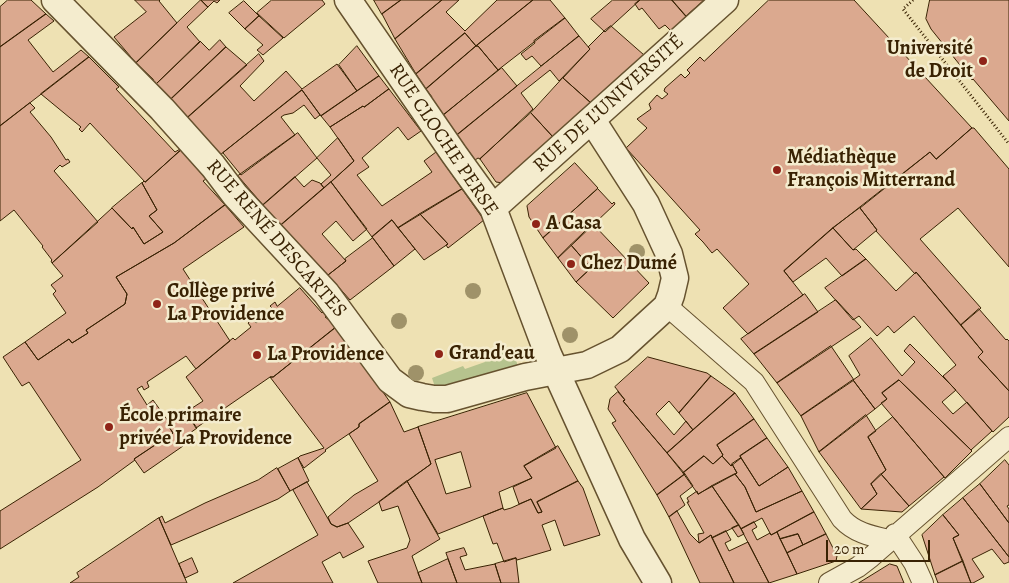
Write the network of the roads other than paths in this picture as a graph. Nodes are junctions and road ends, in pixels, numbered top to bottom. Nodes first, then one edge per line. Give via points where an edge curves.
1 (55, 0) edge
2 (348, 0) edge
3 (725, 0) edge
4 (592, 120) junction
5 (493, 208) junction
6 (667, 306) junction
7 (556, 372) junction
8 (1009, 437) edge
9 (892, 537) junction
10 (658, 583) edge
11 (829, 583) edge
12 (923, 583) edge

1 - 7 street, RUE RENÉ DESCARTES via 162,109 235,195 326,293 390,380 400,388 409,394 447,399 525,377
2 - 5 street, RUE CLOCHE PERSE
3 - 4 street, RUE DE L'UNIVERSITÉ
4 - 5 street, RUE DE L'UNIVERSITÉ
4 - 6 street via 646,204 669,254 675,278
5 - 7 street, RUE CLOCHE PERSE
6 - 7 street, RUE RENÉ DESCARTES via 620,349 587,365
6 - 9 street via 754,382 849,527 858,532
7 - 10 street, RUE CLOCHE PERSE via 632,539
8 - 9 street
9 - 11 street via 858,568
9 - 12 street via 914,563

